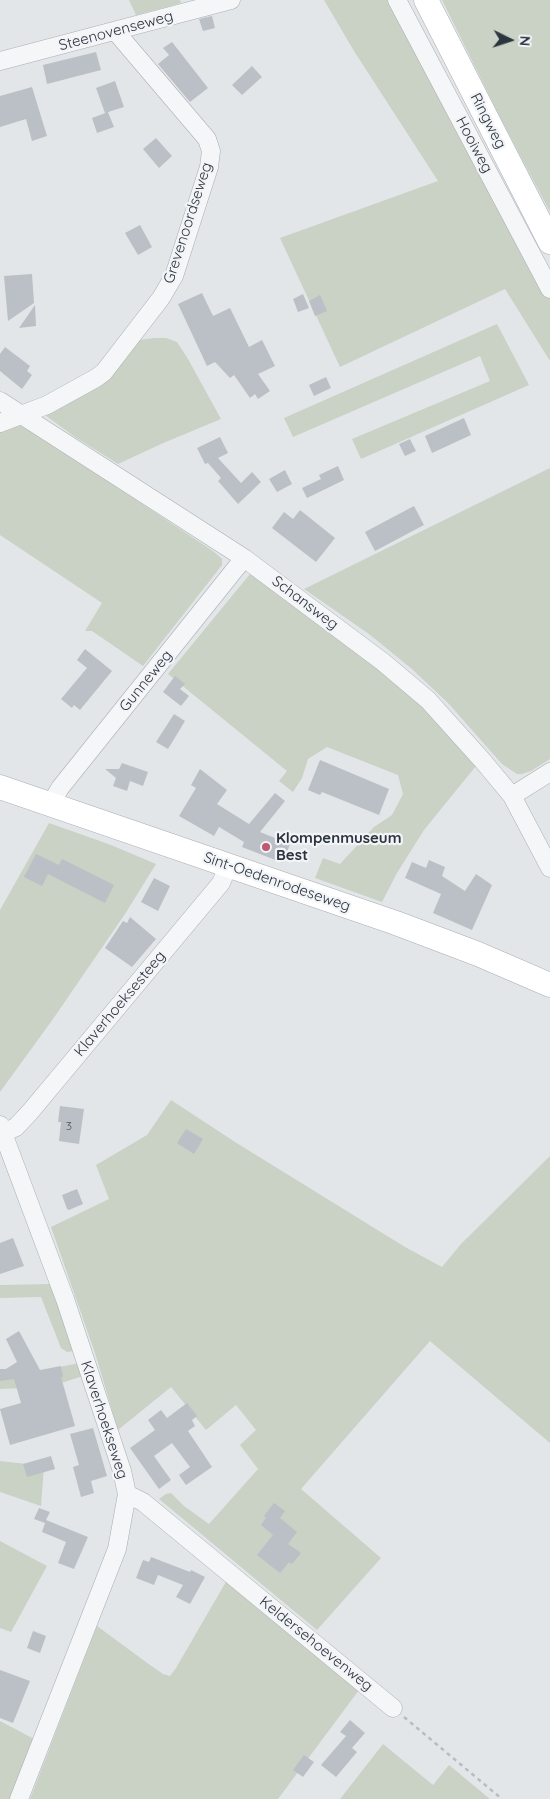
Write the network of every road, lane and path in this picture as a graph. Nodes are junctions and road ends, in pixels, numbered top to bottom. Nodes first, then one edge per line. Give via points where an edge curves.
1 (231, 0) edge
2 (397, 0) edge
3 (426, 0) edge
4 (116, 32) junction
5 (0, 62) edge
6 (550, 242) edge
7 (550, 289) edge
8 (0, 401) edge
9 (20, 414) junction
10 (0, 423) edge
11 (244, 558) junction
12 (550, 772) edge
13 (0, 787) edge
14 (512, 796) junction
15 (50, 805) junction
16 (228, 866) junction
17 (550, 868) edge
18 (550, 985) edge
19 (2, 1129) edge
20 (127, 1494) junction
21 (393, 1708) joint
22 (19, 1799) edge
23 (502, 1799) edge

1 - 4 street, Steenovenseweg
2 - 7 street, Hooiweg
3 - 6 street, Ringweg
4 - 5 street, Steenovenseweg
4 - 9 street, Grevenoordseweg via 207,139 209,167 174,276 161,298 104,372 47,405
8 - 9 street, Schansweg
9 - 10 street, Grevenoordseweg
9 - 11 street, Schansweg
11 - 14 street, Schansweg via 383,662 428,700
11 - 15 street, Gunneweg via 60,788
12 - 14 street
13 - 15 street, Sint-Oedenrodeseweg
14 - 17 street, Schansweg
15 - 16 street, Sint-Oedenrodeseweg
16 - 18 street, Sint-Oedenrodeseweg via 406,926
16 - 19 street, Klaverhoeksesteeg via 221,883 30,1112 16,1127
19 - 20 street, Klaverhoekseweg via 65,1299
20 - 21 street, Keldersehoevenweg via 143,1502
20 - 22 street, Klaverhoekseweg via 117,1549
21 - 23 path

